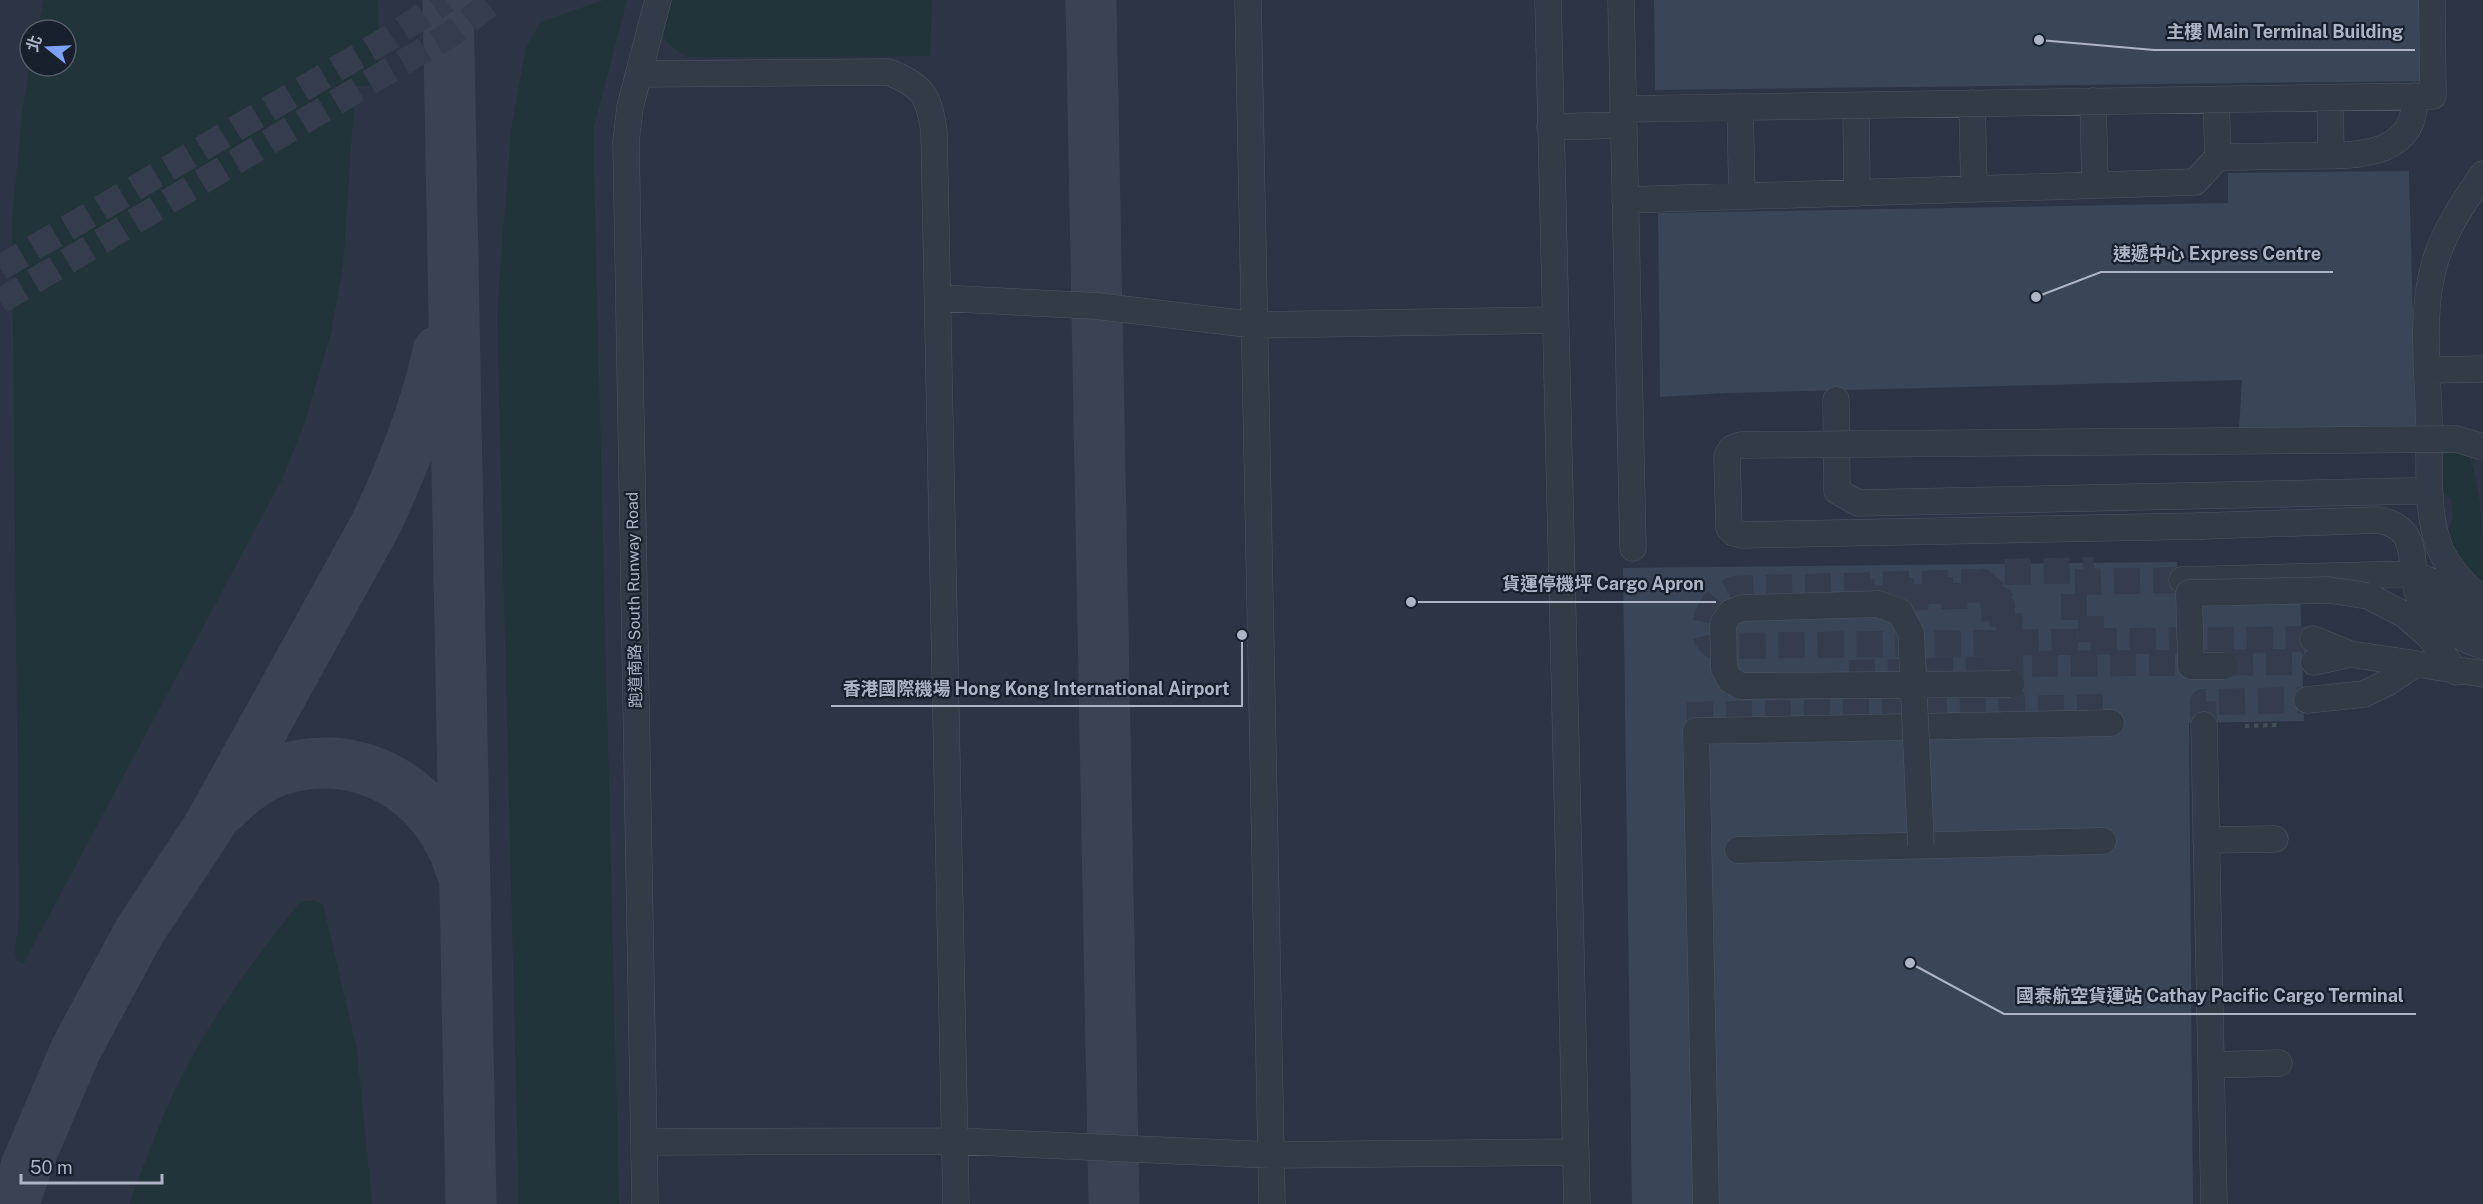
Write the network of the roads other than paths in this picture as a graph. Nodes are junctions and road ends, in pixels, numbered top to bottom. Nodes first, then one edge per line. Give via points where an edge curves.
1 (658, 0) edge
2 (1248, 0) edge
3 (1548, 0) edge
4 (1621, 0) edge
5 (2432, 0) edge
6 (639, 74) junction
7 (2415, 96) junction
8 (2330, 98) junction
9 (2216, 100) junction
10 (2093, 102) junction
11 (1972, 104) junction
12 (1856, 106) junction
13 (1740, 107) junction
14 (1623, 117) junction
15 (1550, 127) junction
16 (2331, 155) junction
17 (2218, 157) junction
18 (2483, 174) edge
19 (2095, 185) junction
20 (1974, 189) junction
21 (1857, 193) junction
22 (1742, 196) junction
23 (1625, 200) junction
24 (938, 298) junction
25 (1554, 320) junction
26 (1255, 325) junction
27 (2483, 369) edge
28 (2428, 370) junction
29 (1836, 400) dead end
30 (2483, 447) edge
31 (2430, 493) junction
32 (2198, 496) junction
33 (2252, 525) junction
34 (1633, 548) dead end
35 (2413, 574) junction
36 (2364, 586) junction
37 (2483, 601) edge
38 (2483, 621) edge
39 (2483, 646) edge
40 (2313, 651) tunnel mouth
41 (2414, 665) junction
42 (2224, 666) dead end
43 (2456, 672) junction
44 (2483, 674) edge
45 (2011, 684) tunnel mouth
46 (2307, 700) tunnel mouth
47 (2111, 723) dead end
48 (2204, 725) tunnel mouth
49 (2275, 839) dead end
50 (2206, 840) junction
51 (2103, 841) dead end
52 (1921, 845) junction
53 (1738, 850) dead end
54 (2279, 1063) dead end
55 (2211, 1065) junction
56 (954, 1141) junction
57 (644, 1142) junction
58 (1576, 1152) junction
59 (1271, 1155) junction
60 (645, 1204) edge
61 (956, 1204) edge
62 (1272, 1204) edge
63 (1577, 1204) edge
64 (1706, 1204) edge
65 (2214, 1204) edge

1 - 6 lane, 跑道南路 South Runway Road
2 - 26 lane
3 - 15 lane
4 - 14 lane
5 - 7 lane via 2433,96
6 - 24 lane via 888,72 906,79 920,90 931,107
6 - 57 lane, 跑道南路 South Runway Road via 626,142
7 - 8 lane
7 - 16 lane via 2410,127 2394,143 2367,154
8 - 9 lane
8 - 16 lane
9 - 10 lane
9 - 17 lane
10 - 11 lane
10 - 19 lane
11 - 12 lane
11 - 20 lane
12 - 13 lane
12 - 21 lane
13 - 14 lane
13 - 22 lane
14 - 15 lane
14 - 23 lane
15 - 25 lane
16 - 17 lane
17 - 19 lane via 2195,182
18 - 28 lane via 2454,217 2435,262 2428,295
19 - 20 lane
20 - 21 lane
21 - 22 lane
22 - 23 lane
23 - 34 lane
24 - 26 lane via 1097,306
24 - 56 lane
25 - 26 lane
25 - 58 lane
26 - 59 lane
27 - 28 lane
28 - 31 lane
29 - 32 lane via 1837,491 1858,503
30 - 33 lane, bridge via 2456,439 1741,444 1727,456 1729,528 1742,535
31 - 32 lane
31 - 37 lane via 2437,542 2465,587
32 - 33 lane
33 - 35 lane via 2392,522 2409,538
35 - 36 lane
35 - 38 lane via 2433,582 2453,604
35 - 39 lane via 2424,607 2447,628
36 - 36 lane via 2339,564 2182,574 2307,577
36 - 42 lane, bridge via 2189,593 2191,666
36 - 43 lane via 2430,637
40 - 41 lane
41 - 43 lane
41 - 46 lane via 2364,694
43 - 44 lane
45 - 52 lane, bridge via 1920,685 1909,685 1898,685 1886,686 1741,686 1730,680 1724,668 1723,624 1730,613 1742,608 1879,604 1900,612 1911,633 1913,680 1914,692 1916,751
47 - 64 lane via 1696,731
48 - 50 lane
49 - 50 lane
50 - 55 lane
51 - 52 lane
52 - 53 lane
54 - 55 lane
55 - 65 lane
56 - 57 lane
56 - 59 lane
56 - 61 lane
57 - 60 lane, 跑道南路 South Runway Road
58 - 59 lane
58 - 63 lane
59 - 62 lane

